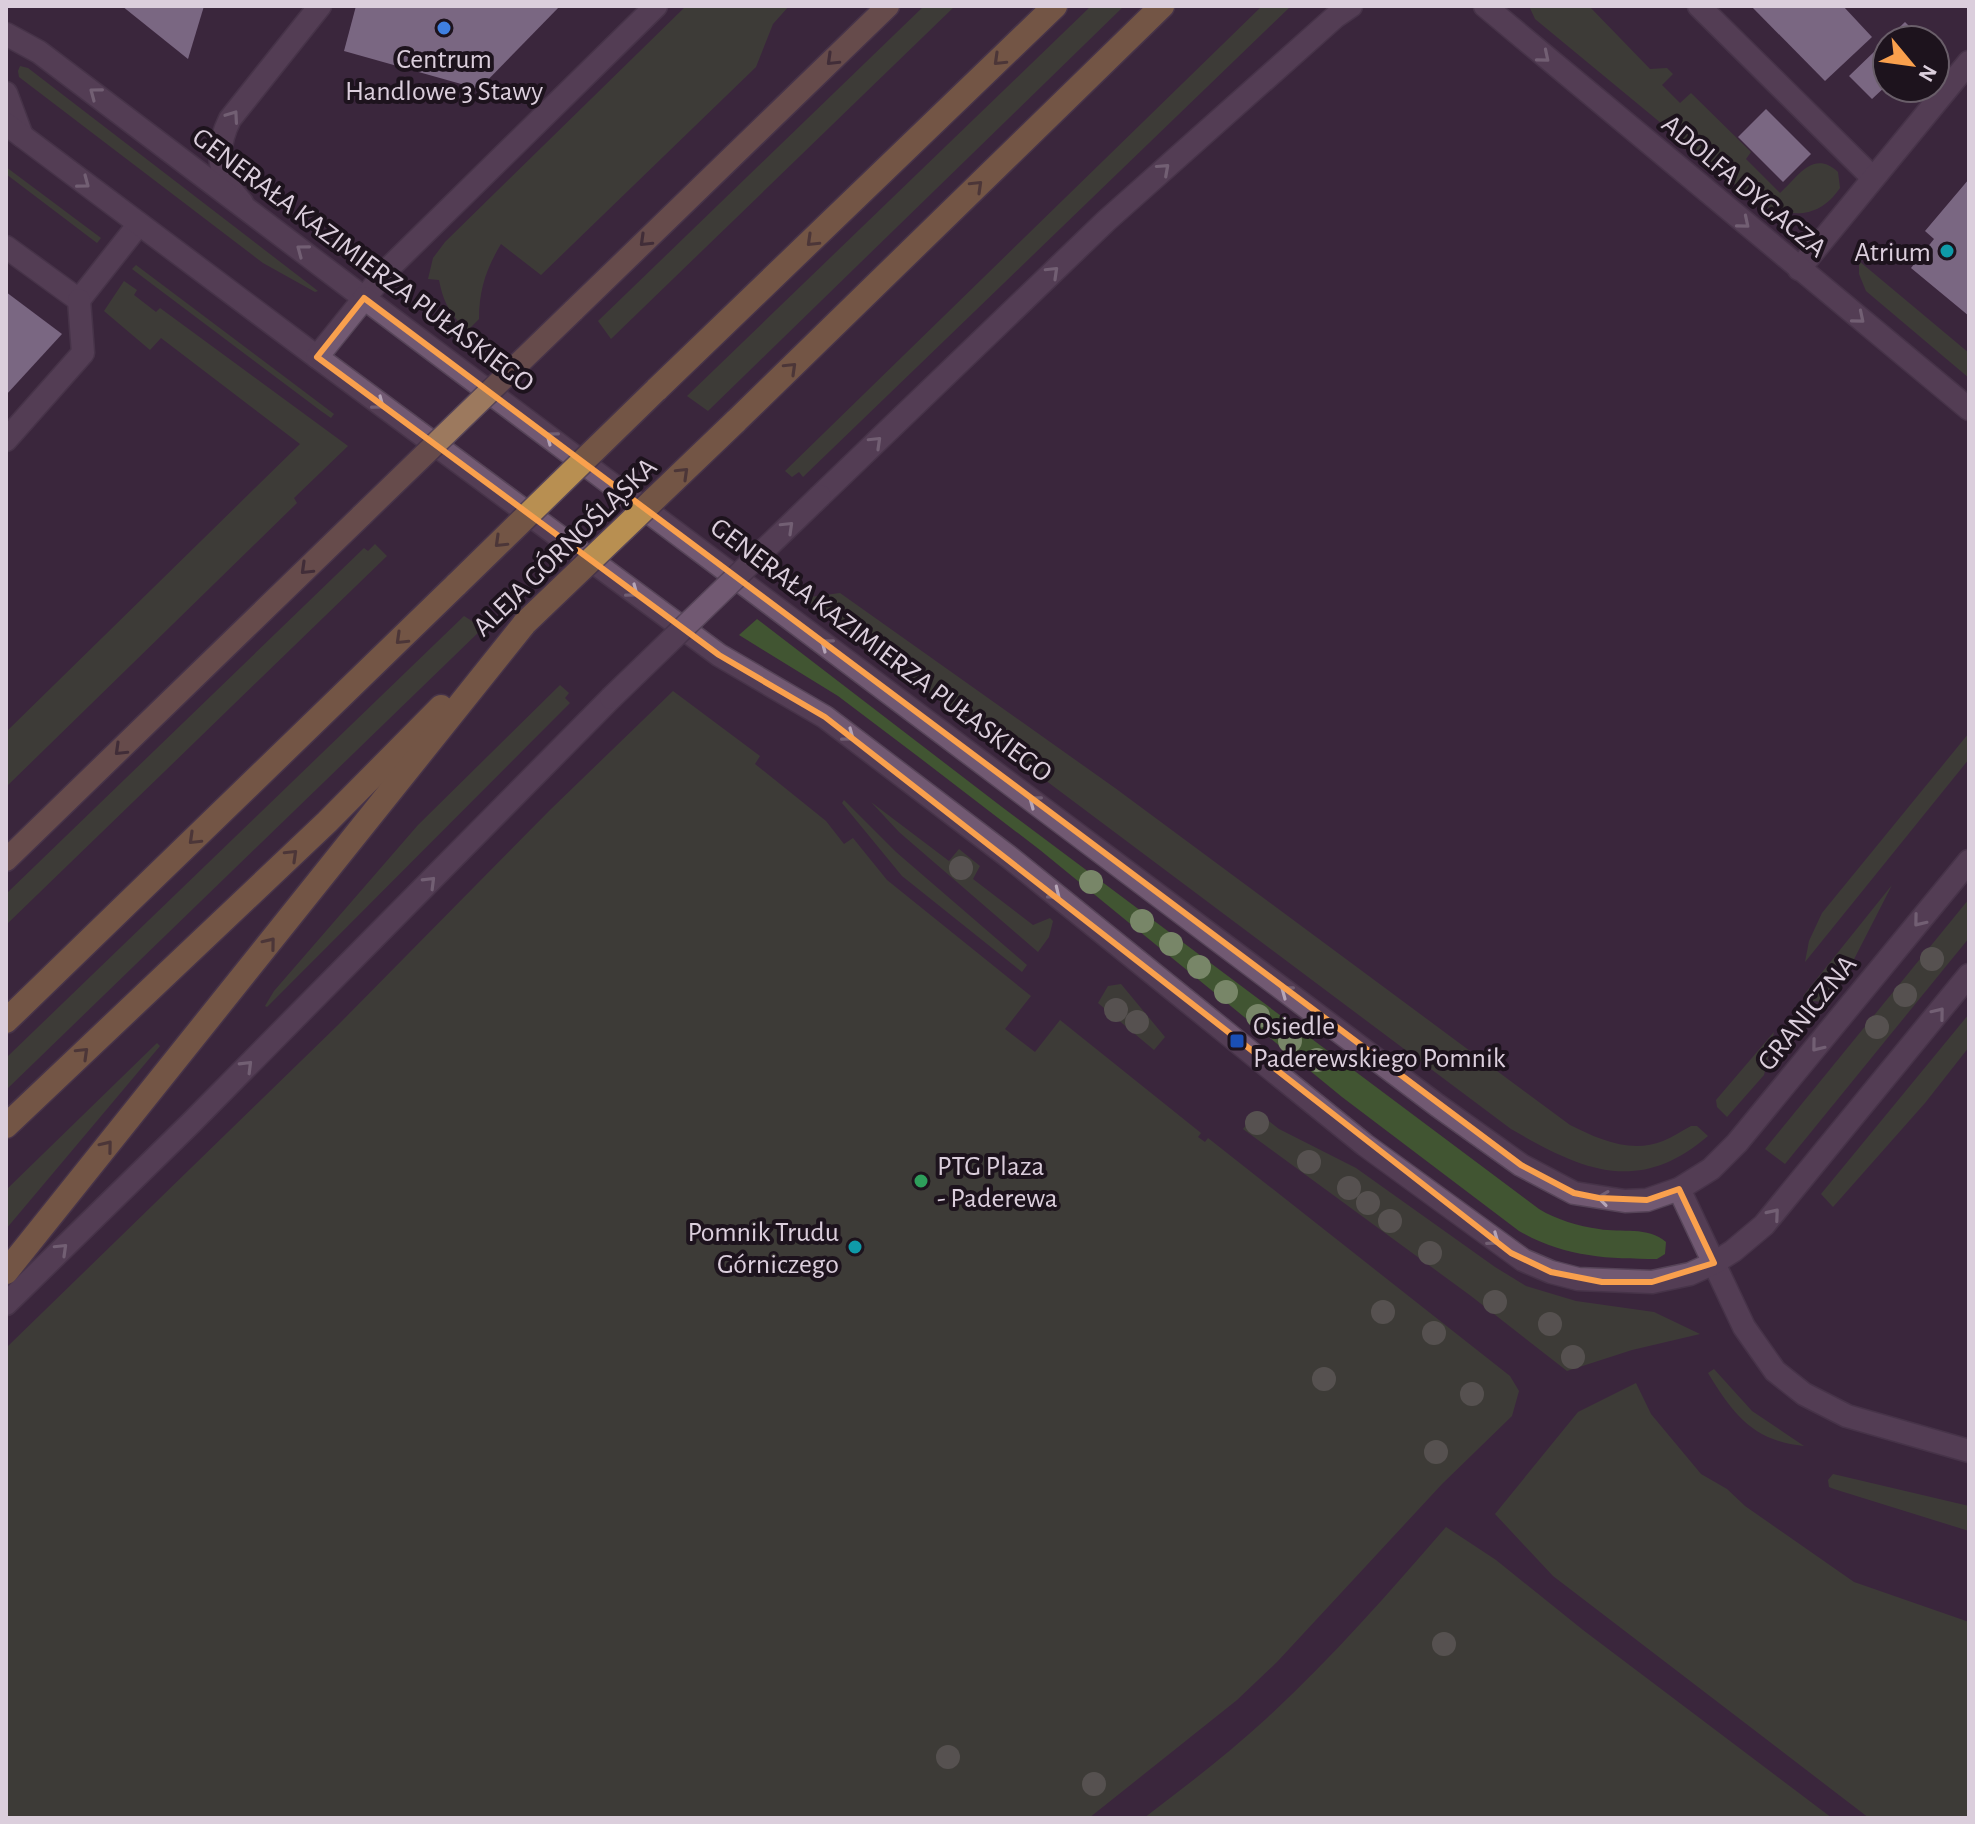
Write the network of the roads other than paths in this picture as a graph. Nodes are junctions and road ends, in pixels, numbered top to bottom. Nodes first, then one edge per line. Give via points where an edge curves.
1 (320, 6) edge
2 (656, 6) edge
3 (888, 6) edge
4 (1055, 6) edge
5 (1162, 6) edge
6 (1351, 6) edge
7 (1485, 6) edge
8 (1699, 6) edge
9 (6, 34) edge
10 (1969, 62) edge
11 (6, 93) edge
12 (14, 130) edge
13 (1873, 178) junction
14 (249, 210) junction
15 (139, 224) junction
16 (6, 247) edge
17 (1799, 269) junction
18 (364, 298) junction
19 (79, 300) junction
20 (317, 357) junction
21 (1969, 409) edge
22 (6, 440) edge
23 (525, 623) junction
24 (6, 860) edge
25 (1969, 861) edge
26 (1969, 975) edge
27 (6, 1021) edge
28 (6, 1126) edge
29 (1679, 1189) junction
30 (1714, 1263) junction
31 (6, 1272) edge
32 (6, 1304) edge
33 (1969, 1451) edge

14 -> 1 street via 224,176 221,137
2 - 18 street
3 -> 24 main road, bridge
4 -> 27 highway, bridge
23 -> 5 highway, ALEJA GÓRNOŚLĄSKA, bridge
32 -> 6 street, bridge via 820,496 1106,221
7 -> 17 street, ADOLFA DYGACZA
8 - 13 street
14 -> 9 street, GENERAŁA KAZIMIERZA PUŁASKIEGO via 39,52
10 - 13 street
11 - 12 street
12 -> 15 street
13 - 17 street
18 -> 14 street, GENERAŁA KAZIMIERZA PUŁASKIEGO
15 - 19 street
15 - 20 street
16 - 19 street
17 -> 21 street, ADOLFA DYGACZA
18 - 20 street
29 -> 18 street, GENERAŁA KAZIMIERZA PUŁASKIEGO via 1647,1200 1599,1198 1574,1193 1521,1165
19 - 22 street via 83,353
20 -> 30 street via 719,655 825,717 1009,857 1365,1145 1511,1253 1551,1272 1602,1282 1652,1282
28 -> 23 highway, ALEJA GÓRNOŚLĄSKA via 327,822
31 -> 23 highway
25 -> 29 street, GRANICZNA via 1746,1133 1711,1169
30 -> 26 street via 1764,1225
29 - 30 street
30 - 33 street via 1751,1341 1789,1383 1847,1416

